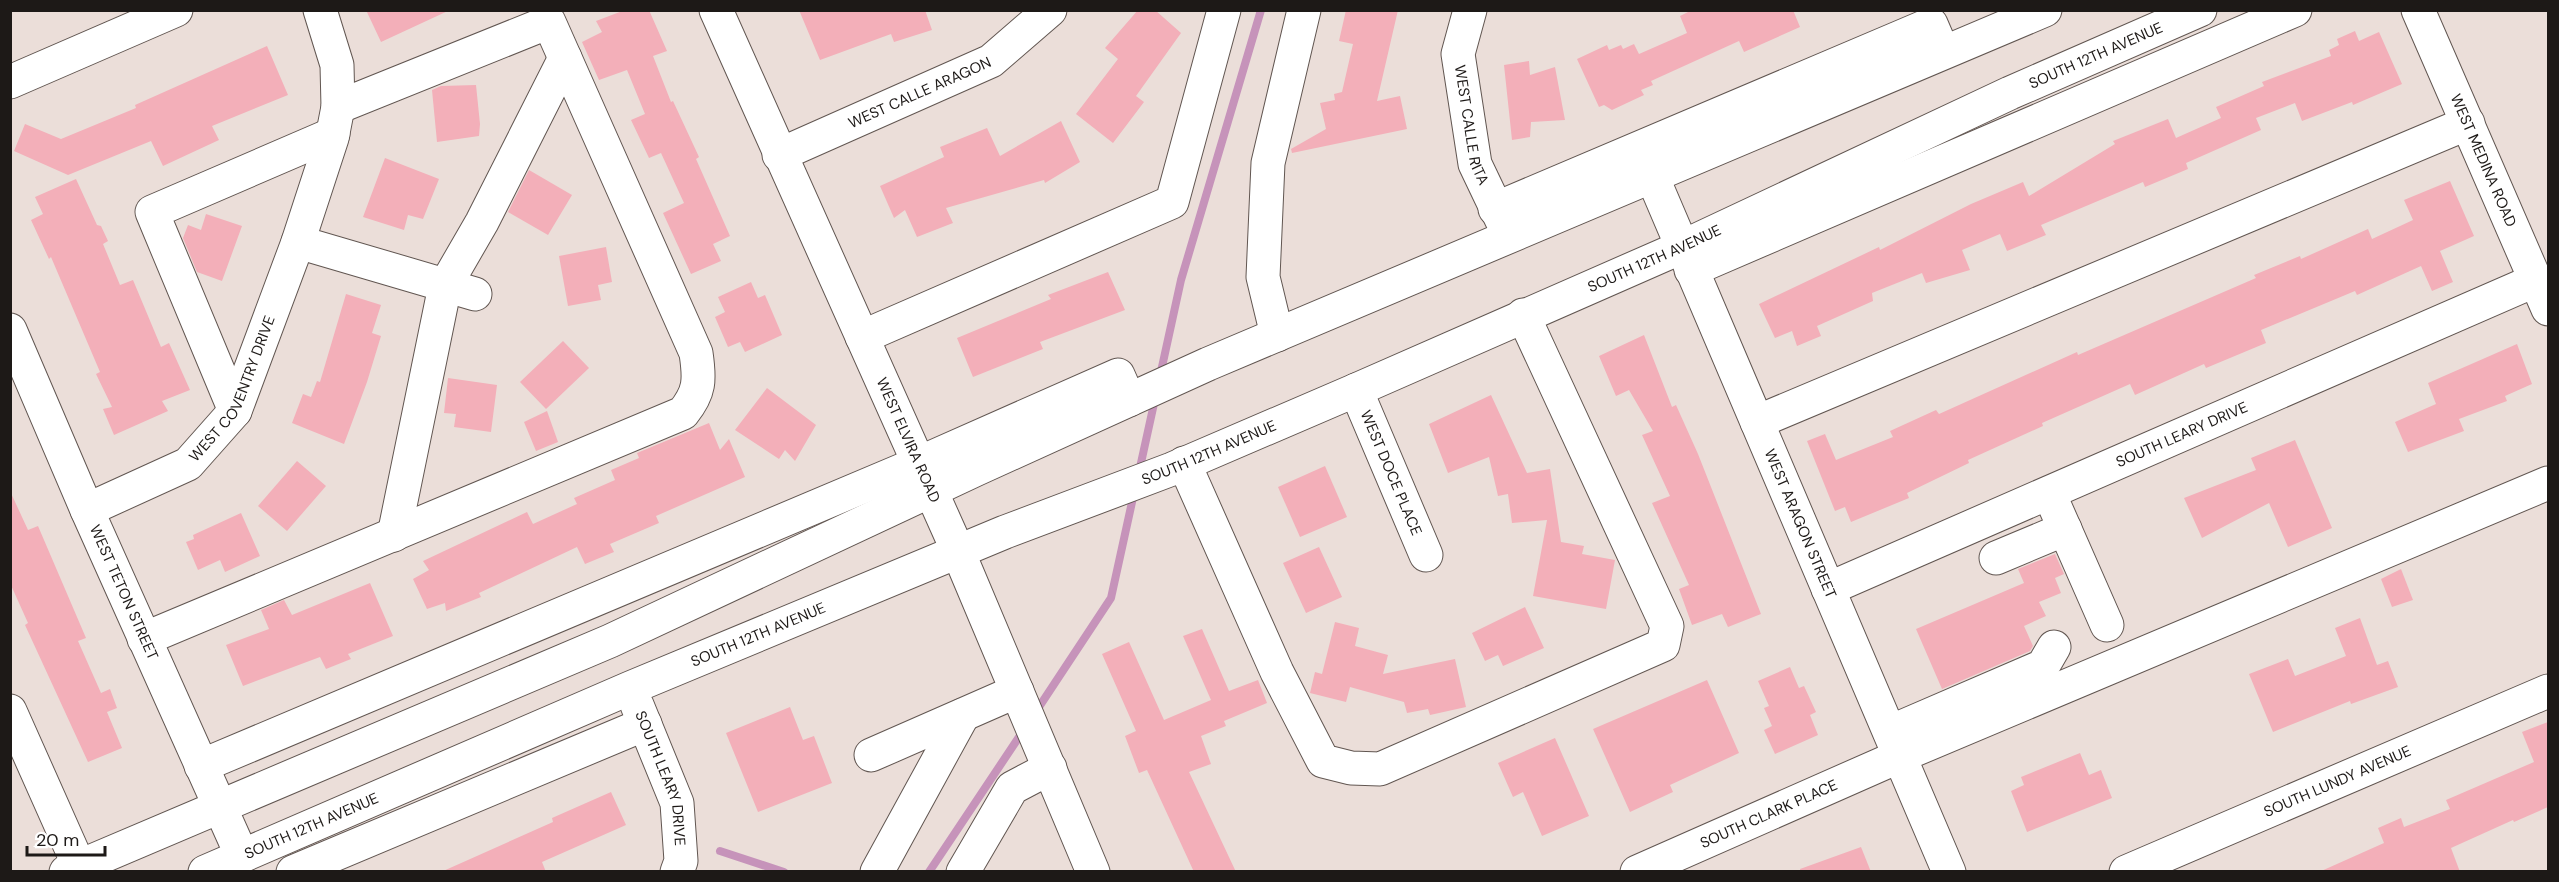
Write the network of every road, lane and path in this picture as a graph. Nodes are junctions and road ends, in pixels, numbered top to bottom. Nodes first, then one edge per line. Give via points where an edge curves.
1 (176, 10) edge
2 (320, 10) edge
3 (716, 10) edge
4 (1050, 10) edge
5 (1224, 10) edge
6 (1304, 10) edge
7 (1470, 10) edge
8 (2045, 10) edge
9 (2200, 10) edge
10 (2295, 10) edge
11 (2418, 10) edge
12 (562, 16) edge
13 (1933, 29) edge
14 (565, 58) junction
15 (10, 82) edge
16 (336, 120) junction
17 (2468, 123) junction
18 (779, 155) junction
19 (1652, 176) junction
20 (1502, 222) junction
21 (298, 242) junction
22 (1686, 258) junction
23 (460, 290) junction
24 (2542, 295) edge
25 (1523, 315) junction
26 (10, 330) edge
27 (1277, 334) junction
28 (862, 337) junction
29 (1356, 390) junction
30 (235, 411) junction
31 (1757, 422) junction
32 (1178, 466) junction
33 (925, 477) junction
34 (2548, 483) edge
35 (2049, 493) junction
36 (87, 510) junction
37 (2065, 529) junction
38 (394, 535) junction
39 (958, 552) junction
40 (1426, 555) dead end
41 (1996, 558) dead end
42 (1828, 589) junction
43 (2107, 625) dead end
44 (144, 639) junction
45 (2054, 647) dead end
46 (630, 688) junction
47 (2548, 691) edge
48 (1019, 696) junction
49 (10, 711) edge
50 (963, 715) junction
51 (645, 724) junction
52 (1895, 744) junction
53 (871, 755) dead end
54 (201, 766) junction
55 (1050, 768) junction
56 (218, 805) junction
57 (242, 856) junction
58 (72, 869) edge
59 (205, 872) edge
60 (293, 872) edge
61 (677, 872) edge
62 (877, 872) edge
63 (963, 872) edge
64 (1093, 872) edge
65 (1636, 872) edge
66 (1949, 872) edge
67 (2126, 872) edge

1 - 15 street
2 - 16 street, WEST COVENTRY DRIVE via 337,65
3 - 18 street, WEST ELVIRA ROAD
4 - 18 street, WEST CALLE ARAGON via 991,61
5 - 28 street via 1172,202
6 - 27 street via 1268,163 1263,277
7 - 20 street, WEST CALLE RITA via 1458,54 1475,164
8 - 13 street
9 - 22 street, SOUTH 12TH AVENUE via 2010,93
10 - 22 street, SOUTH 12TH AVENUE
11 - 17 street, WEST MEDINA ROAD
12 - 14 street
12 - 16 street
13 - 19 street
13 - 20 street
14 - 23 street via 482,222
14 - 38 street via 696,353 699,374 695,398 683,413
16 - 21 street, WEST COVENTRY DRIVE
16 - 30 street via 152,212
17 - 24 street, WEST MEDINA ROAD
17 - 31 street
18 - 28 street, WEST ELVIRA ROAD
19 - 20 street
19 - 22 street, WEST ARAGON STREET
20 - 27 street
21 - 23 street
21 - 30 street, WEST COVENTRY DRIVE
22 - 25 street, SOUTH 12TH AVENUE
22 - 31 street, WEST ARAGON STREET
23 - 38 street
24 - 35 street, SOUTH LEARY DRIVE
25 - 29 street, SOUTH 12TH AVENUE
25 - 32 street via 1667,626 1663,645 1380,769 1351,768 1323,761
26 - 36 street, WEST TETON STREET
27 - 33 street via 1131,398 1118,375
28 - 33 street, WEST ELVIRA ROAD
29 - 32 street, SOUTH 12TH AVENUE
29 - 40 street, WEST DOCE PLACE
30 - 36 street, WEST COVENTRY DRIVE via 188,464
31 - 42 street, WEST ARAGON STREET
32 - 39 street, SOUTH 12TH AVENUE
33 - 39 street, WEST ELVIRA ROAD
33 - 54 street
33 - 56 street via 610,641
34 - 52 street
35 - 37 street
35 - 42 street, SOUTH LEARY DRIVE
36 - 44 street, WEST TETON STREET
37 - 41 street
37 - 43 street
38 - 44 street
39 - 46 street, SOUTH 12TH AVENUE
39 - 48 street, WEST ELVIRA ROAD
42 - 52 street, WEST ARAGON STREET
44 - 54 street, WEST TETON STREET
45 - 52 street via 2043,666
46 - 51 street, SOUTH LEARY DRIVE
46 - 57 street, SOUTH 12TH AVENUE
47 - 67 street, SOUTH LUNDY AVENUE
48 - 50 street
48 - 55 street, WEST ELVIRA ROAD
49 - 58 street
50 - 53 street
50 - 62 street
51 - 60 street
51 - 61 street, SOUTH LEARY DRIVE via 677,803 681,861
52 - 65 street, SOUTH CLARK PLACE
52 - 66 street, WEST ARAGON STREET
54 - 56 street, WEST TETON STREET
55 - 63 street via 1012,788
55 - 64 street, WEST ELVIRA ROAD
56 - 57 street, WEST TETON STREET
56 - 58 street
57 - 59 street, SOUTH 12TH AVENUE

